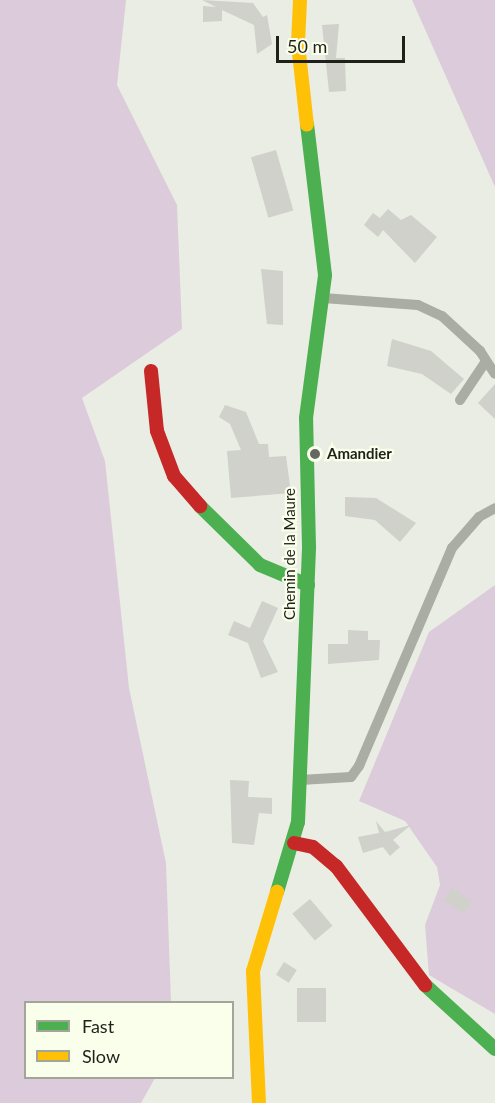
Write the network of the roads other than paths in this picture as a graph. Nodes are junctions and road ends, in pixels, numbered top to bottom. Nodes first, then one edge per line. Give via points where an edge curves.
1 (300, 0) edge
2 (322, 298) junction
3 (484, 364) junction
4 (151, 370) dead end
5 (495, 374) edge
6 (460, 400) dead end
7 (495, 508) edge
8 (308, 585) junction
9 (300, 780) junction
10 (294, 843) junction
11 (495, 1049) edge
12 (260, 1103) edge

1 - 2 street, Chemin de la Maure via 298,44 323,243
2 - 3 lane via 418,305 442,316 480,351
2 - 8 street, Chemin de la Maure via 306,418
3 - 5 lane
3 - 6 lane
4 - 8 street via 157,431 174,476 234,545 260,565
7 - 9 lane via 479,517 452,548 359,766 351,777
8 - 9 street, Chemin de la Maure
9 - 10 street, Chemin de la Maure
10 - 11 street via 313,847 336,866 415,976
10 - 12 street, Chemin de la Maure via 253,971

